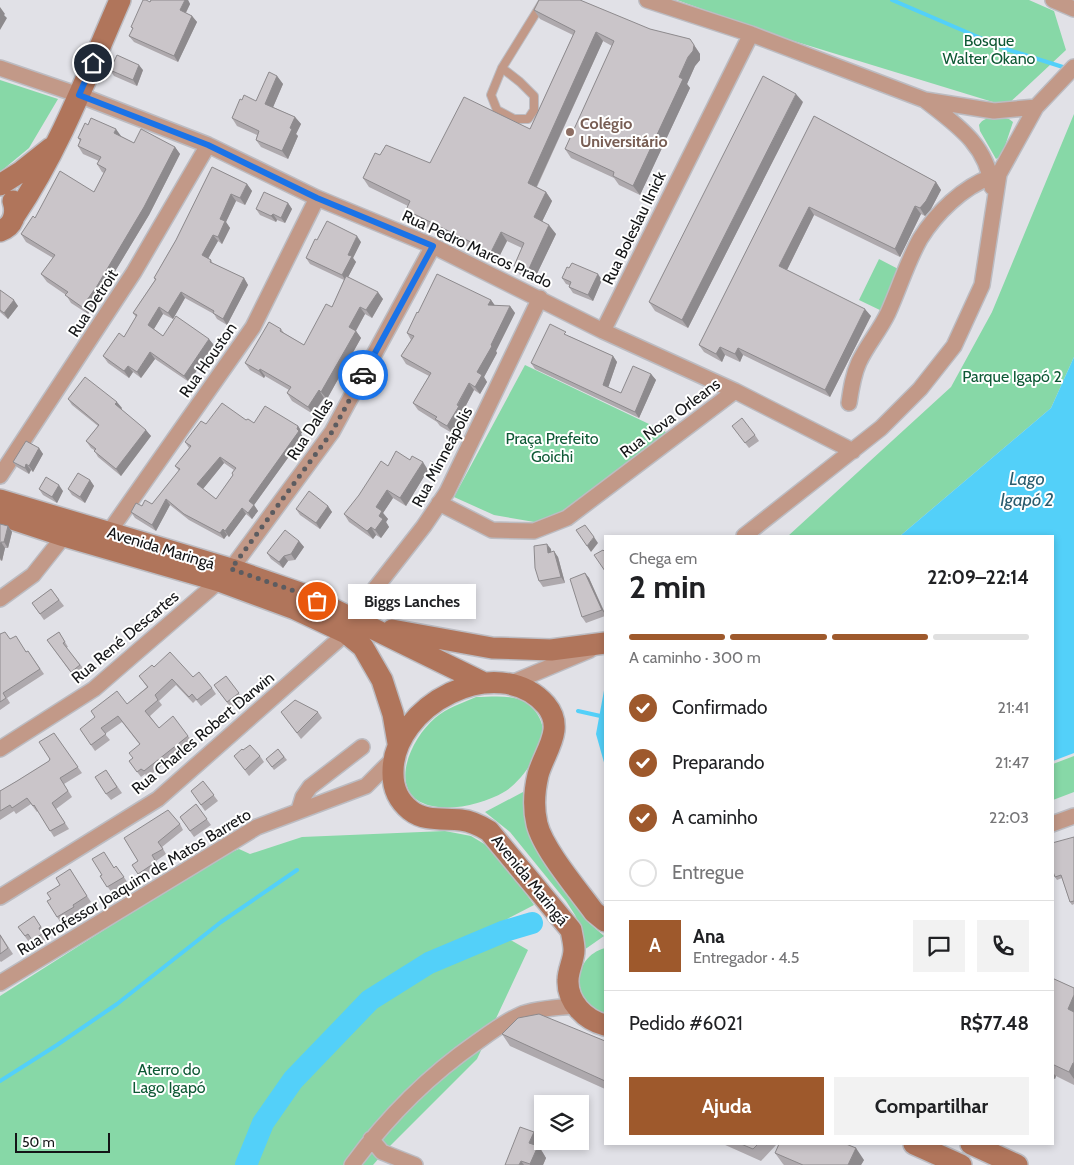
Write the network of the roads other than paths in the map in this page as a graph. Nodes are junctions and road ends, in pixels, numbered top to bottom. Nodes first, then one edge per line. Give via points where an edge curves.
1 (120, 0) edge
2 (544, 0) edge
3 (647, 0) edge
4 (1053, 0) edge
5 (1074, 9) edge
6 (751, 34) junction
7 (1074, 67) edge
8 (0, 68) edge
9 (502, 68) junction
10 (79, 95) junction
11 (925, 100) junction
12 (1041, 101) junction
13 (55, 144) junction
14 (208, 145) junction
15 (991, 177) junction
16 (0, 185) edge
17 (0, 190) edge
18 (317, 198) junction
19 (994, 204) junction
20 (5, 228) edge
21 (433, 246) junction
22 (540, 298) junction
23 (603, 331) junction
24 (735, 391) junction
25 (849, 403) dead end
26 (853, 451) junction
27 (0, 476) edge
28 (0, 500) edge
29 (439, 503) junction
30 (0, 516) edge
31 (109, 532) junction
32 (745, 535) edge
33 (64, 536) junction
34 (225, 575) junction
35 (0, 599) edge
36 (355, 626) junction
37 (604, 644) edge
38 (604, 644) edge
39 (482, 682) junction
40 (509, 684) junction
41 (362, 747) dead end
42 (0, 749) edge
43 (395, 751) junction
44 (299, 810) junction
45 (1074, 816) edge
46 (1054, 823) edge
47 (0, 897) edge
48 (604, 920) edge
49 (0, 983) edge
50 (576, 1006) junction
51 (604, 1025) edge
52 (371, 1139) junction
53 (916, 1145) edge
54 (973, 1145) edge
55 (352, 1165) edge
56 (415, 1165) edge
57 (961, 1165) edge
58 (1017, 1165) edge

1 - 10 main road
2 - 9 lane
3 - 6 street
4 - 5 street
6 - 11 street
6 - 23 street, Rua Boleslau Ilnick
7 - 12 street
8 - 10 street, Rua Pedro Marcos Prado
9 - 9 lane via 534,96 534,110 528,119 514,119 497,110 491,95
10 - 13 main road
10 - 14 street, Rua Pedro Marcos Prado
11 - 12 street via 994,111
11 - 15 street via 972,139
12 - 19 street via 999,174
13 - 16 main road
13 - 20 main road via 34,187
14 - 18 street, Rua Pedro Marcos Prado
14 - 27 street, Rua Detroit via 134,272
15 - 19 street
15 - 25 street via 979,181 957,197 920,239 887,314 859,362 851,384
17 - 20 main road via 14,202
18 - 21 street, Rua Pedro Marcos Prado
18 - 31 street, Rua Houston via 253,328
19 - 26 street via 982,285 954,346 920,389
21 - 22 street, Rua Pedro Marcos Prado
21 - 34 street, Rua Dallas via 332,432
22 - 23 street, Rua Pedro Marcos Prado
22 - 29 street, Rua Minneápolis
23 - 24 street, Rua Pedro Marcos Prado
24 - 26 street, Rua Pedro Marcos Prado
24 - 29 street, Rua Nova Orleans via 567,518 534,531 492,530
26 - 32 street
28 - 31 main road, Avenida Maringá
29 - 36 street, Rua Minneápolis
30 - 33 main road, Avenida Maringá
31 - 34 main road, Avenida Maringá
33 - 34 main road, Avenida Maringá
33 - 35 street via 33,575
34 - 36 main road, Avenida Maringá via 300,593
34 - 42 street, Rua René Descartes via 94,689
36 - 37 main road via 492,648 551,650
36 - 39 main road, Avenida Maringá
36 - 43 main road, Avenida Maringá via 382,680 393,714
36 - 47 street, Rua Charles Robert Darwin via 158,799
38 - 40 street
39 - 40 main road, Avenida Maringá
39 - 43 main road, Avenida Maringá via 453,691 431,704 409,724
40 - 48 main road, Avenida Maringá via 533,693 547,706 555,725 549,752 538,774 533,800 537,824 542,839 594,912
41 - 44 street via 310,787
43 - 44 street, Rua Professor Joaquim de Matos Barreto via 366,786
43 - 50 main road, Avenida Maringá via 393,783 402,802 425,818 462,820 490,831 571,930 574,950 568,981
44 - 49 street, Rua Professor Joaquim de Matos Barreto via 257,827
45 - 46 street
50 - 51 main road via 586,1017
50 - 52 street via 521,1014 498,1027 417,1089
52 - 55 street
52 - 56 street via 382,1152
53 - 57 main road
54 - 58 main road

